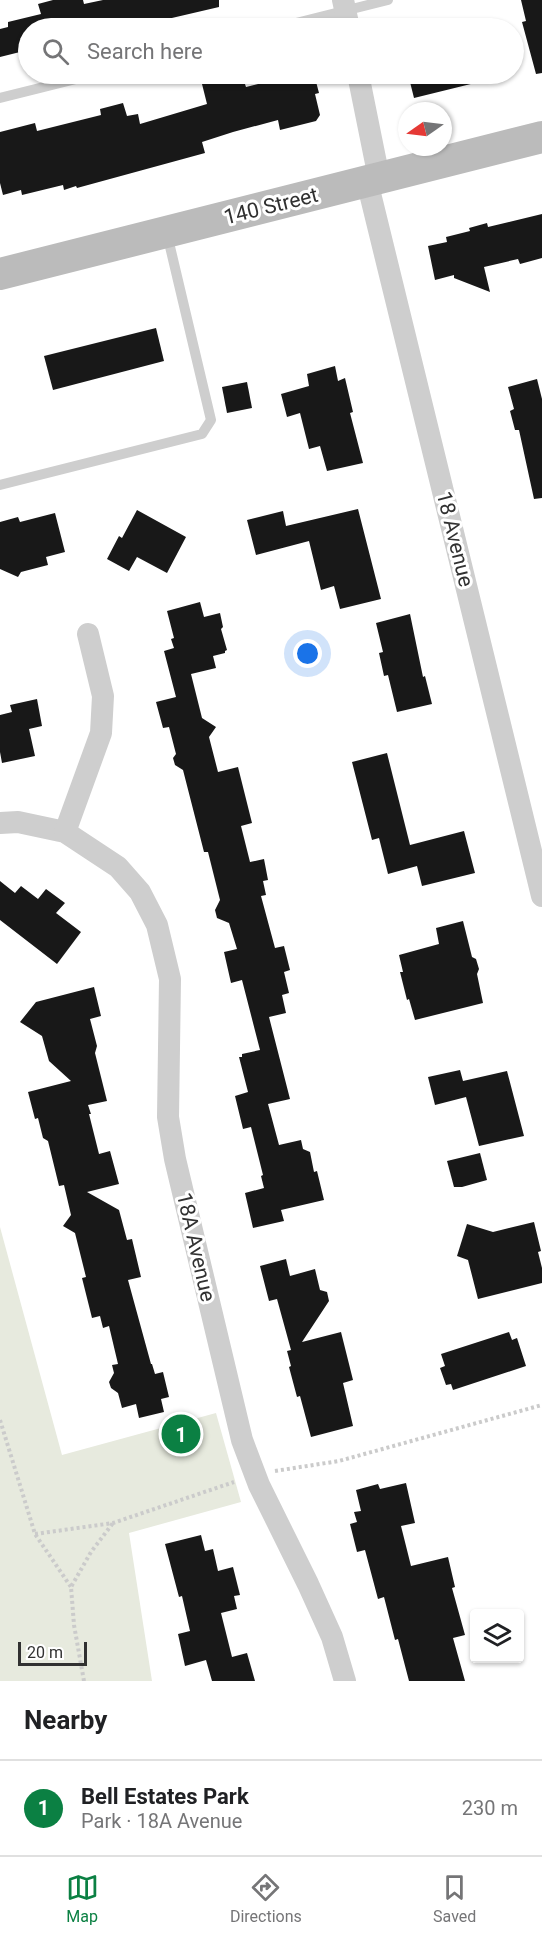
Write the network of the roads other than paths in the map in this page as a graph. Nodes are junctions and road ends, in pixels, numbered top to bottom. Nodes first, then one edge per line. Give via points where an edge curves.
1 (388, 0) edge
2 (346, 13) edge
3 (323, 18) edge
4 (56, 84) edge
5 (359, 84) edge
6 (0, 98) edge
7 (542, 137) edge
8 (373, 180) junction
9 (167, 232) junction
10 (0, 274) edge
11 (0, 485) edge
12 (88, 634) dead end
13 (0, 823) edge
14 (65, 832) junction
15 (539, 873) edge
16 (542, 896) edge
17 (345, 1681) edge

1 - 2 lane
2 - 3 lane
4 - 6 lane
5 - 8 street, 18 Avenue
7 - 8 main road, 140 Street
8 - 9 main road, 140 Street
8 - 15 street, 18 Avenue
9 - 10 main road, 140 Street
9 - 11 lane via 211,420 202,434
12 - 14 street via 103,696 101,733
13 - 14 street via 18,822
14 - 17 street, 18A Avenue via 118,867 140,892 157,925 170,979 168,1117 242,1440 259,1485 332,1637
15 - 16 street, 18 Avenue

